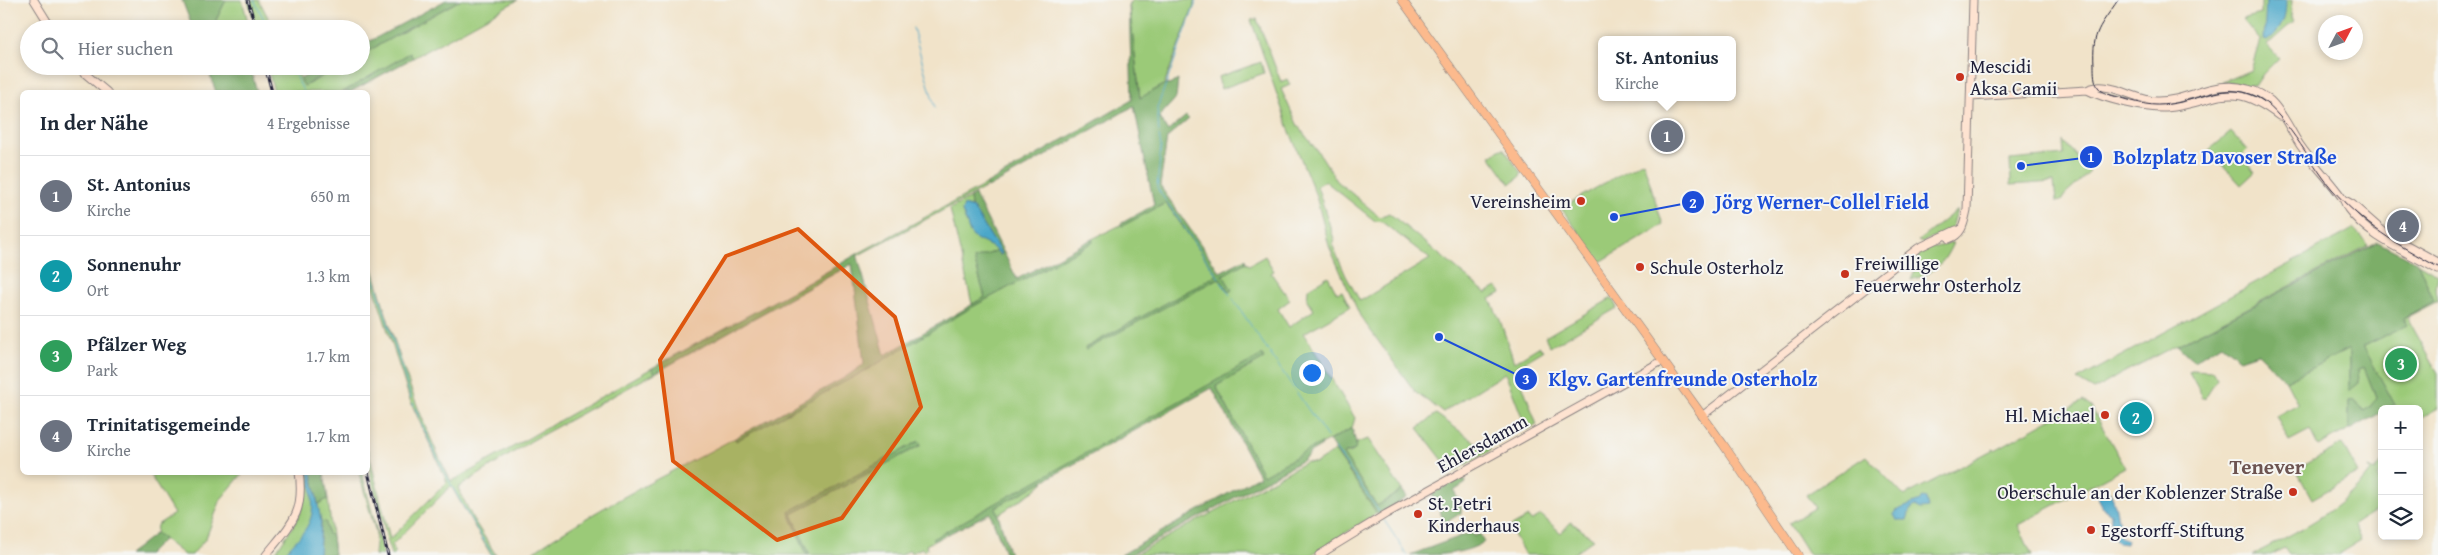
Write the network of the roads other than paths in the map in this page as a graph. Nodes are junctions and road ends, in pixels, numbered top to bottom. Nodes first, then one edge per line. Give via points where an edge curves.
1 (34, 0) edge
2 (1402, 0) edge
3 (1973, 0) edge
4 (46, 20) edge
5 (86, 75) edge
6 (2112, 89) junction
7 (104, 90) edge
8 (2087, 90) junction
9 (1971, 97) junction
10 (2109, 97) junction
11 (2282, 118) junction
12 (2343, 199) junction
13 (2438, 262) edge
14 (2438, 270) edge
15 (1662, 361) junction
16 (1702, 416) junction
17 (299, 475) edge
18 (266, 555) edge
19 (1318, 555) edge
20 (1798, 555) edge

1 - 4 street
2 - 15 main road
3 - 9 street
5 - 7 street
6 - 8 street via 2092,87
6 - 10 street
6 - 11 street via 2138,98 2164,101 2209,88 2235,86 2262,95 2275,106
8 - 9 street
8 - 10 street
9 - 16 street via 1966,198 1963,226 1958,232 1918,248
10 - 11 street via 2155,108 2218,94 2238,94 2259,102
11 - 12 street
12 - 13 street via 2385,233
12 - 14 street via 2348,209 2383,240
15 - 16 main road
15 - 19 street, Ehlersdamm
16 - 20 main road
17 - 18 street via 302,497 298,510 292,523

